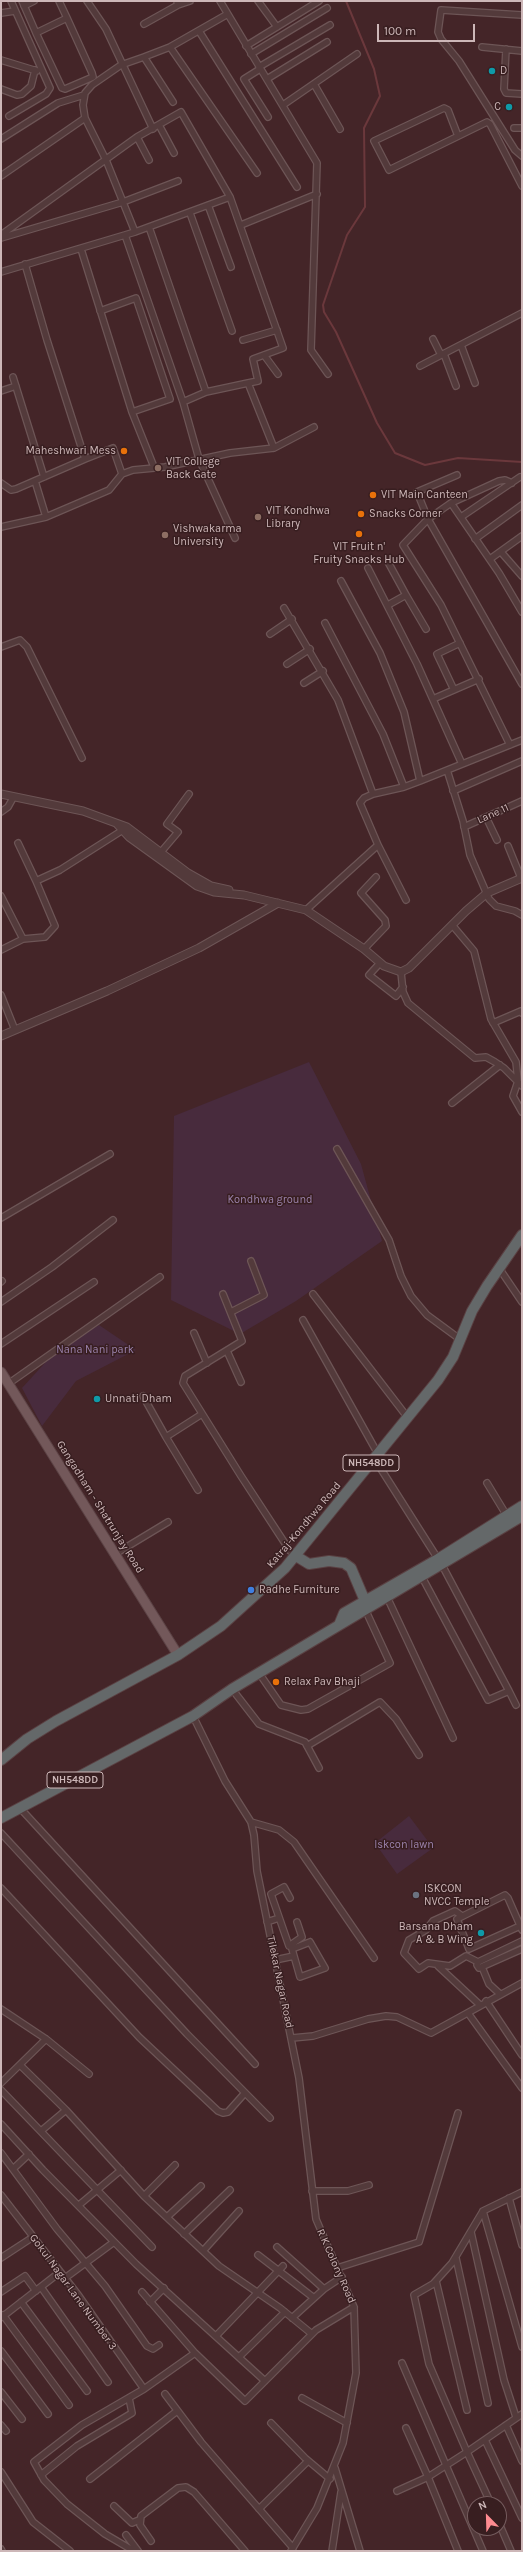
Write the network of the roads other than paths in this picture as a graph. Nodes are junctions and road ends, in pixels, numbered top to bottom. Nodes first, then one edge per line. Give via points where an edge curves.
1 (11, 1) edge
2 (34, 1) edge
3 (59, 1) edge
4 (87, 1) edge
5 (190, 1) edge
6 (220, 1) edge
7 (258, 1) edge
8 (318, 1) edge
9 (23, 3) edge
10 (178, 3) edge
11 (327, 8) dead end
12 (15, 11) junction
13 (1, 13) edge
14 (226, 15) junction
15 (522, 15) edge
16 (67, 18) junction
17 (144, 24) dead end
18 (330, 25) dead end
19 (277, 27) junction
20 (198, 32) junction
21 (36, 33) junction
22 (327, 42) dead end
23 (246, 46) junction
24 (170, 47) junction
25 (482, 47) dead end
26 (506, 49) junction
27 (522, 51) edge
28 (251, 54) junction
29 (357, 54) dead end
30 (144, 57) junction
31 (1, 60) edge
32 (121, 65) junction
33 (260, 68) junction
34 (35, 70) junction
35 (43, 72) junction
36 (267, 79) junction
37 (314, 84) junction
38 (1, 89) edge
39 (522, 94) edge
40 (84, 95) junction
41 (173, 102) dead end
42 (283, 105) junction
43 (9, 116) dead end
44 (268, 117) dead end
45 (85, 118) junction
46 (159, 125) junction
47 (514, 128) dead end
48 (522, 128) edge
49 (153, 129) junction
50 (340, 129) dead end
51 (458, 136) junction
52 (137, 138) junction
53 (1, 140) edge
54 (174, 153) dead end
55 (522, 156) edge
56 (106, 160) junction
57 (149, 160) dead end
58 (257, 173) dead end
59 (1, 176) edge
60 (178, 181) dead end
61 (522, 186) edge
62 (298, 187) dead end
63 (317, 194) junction
64 (230, 197) junction
65 (123, 202) junction
66 (208, 206) junction
67 (190, 213) junction
68 (241, 225) junction
69 (149, 227) junction
70 (135, 232) junction
71 (125, 235) junction
72 (1, 236) edge
73 (81, 249) junction
74 (25, 264) junction
75 (231, 267) dead end
76 (1, 272) edge
77 (100, 311) junction
78 (522, 313) edge
79 (277, 330) junction
80 (232, 331) dead end
81 (244, 340) dead end
82 (433, 340) dead end
83 (461, 345) junction
84 (264, 355) junction
85 (442, 355) junction
86 (420, 366) dead end
87 (278, 374) dead end
88 (328, 374) dead end
89 (13, 377) dead end
90 (248, 383) junction
91 (475, 383) dead end
92 (16, 386) junction
93 (456, 386) dead end
94 (1, 391) edge
95 (206, 392) junction
96 (183, 402) junction
97 (132, 412) junction
98 (314, 427) dead end
99 (274, 448) junction
100 (85, 459) junction
101 (199, 459) junction
102 (154, 467) junction
103 (122, 474) junction
104 (456, 475) dead end
105 (44, 477) junction
106 (520, 477) dead end
107 (35, 481) junction
108 (1, 483) edge
109 (512, 483) junction
110 (451, 503) junction
111 (522, 505) edge
112 (46, 517) junction
113 (461, 517) junction
114 (428, 519) junction
115 (1, 528) edge
116 (522, 536) edge
117 (235, 538) dead end
118 (475, 539) junction
119 (501, 552) junction
120 (490, 559) junction
121 (388, 562) dead end
122 (368, 568) dead end
123 (522, 576) edge
124 (341, 581) dead end
125 (406, 595) junction
126 (388, 605) junction
127 (284, 608) dead end
128 (522, 612) edge
129 (292, 619) junction
130 (325, 623) dead end
131 (426, 629) dead end
132 (270, 634) dead end
133 (460, 643) junction
134 (1, 647) edge
135 (310, 649) junction
136 (287, 664) dead end
137 (323, 671) junction
138 (479, 679) junction
139 (304, 683) dead end
140 (522, 684) edge
141 (454, 690) junction
142 (433, 699) junction
143 (522, 740) edge
144 (510, 746) junction
145 (82, 758) dead end
146 (522, 761) edge
147 (462, 764) junction
148 (447, 770) junction
149 (420, 781) junction
150 (404, 787) junction
151 (453, 791) junction
152 (1, 794) edge
153 (189, 794) dead end
154 (373, 794) junction
155 (13, 798) junction
156 (522, 801) edge
157 (1, 812) edge
158 (486, 817) junction
159 (464, 827) junction
160 (125, 830) junction
161 (497, 840) dead end
162 (18, 843) dead end
163 (378, 845) junction
164 (508, 846) dead end
165 (160, 852) junction
166 (376, 877) dead end
167 (521, 878) edge
168 (36, 881) junction
169 (487, 894) junction
170 (244, 895) junction
171 (1, 896) edge
172 (406, 900) dead end
173 (278, 903) junction
174 (306, 910) junction
175 (522, 915) edge
176 (453, 926) junction
177 (23, 940) junction
178 (364, 948) junction
179 (1, 950) edge
180 (380, 962) junction
181 (401, 972) junction
182 (402, 987) junction
183 (1, 995) edge
184 (522, 1013) edge
185 (493, 1023) junction
186 (15, 1030) junction
187 (1, 1036) edge
188 (500, 1065) junction
189 (520, 1071) edge
190 (518, 1081) junction
191 (522, 1086) edge
192 (452, 1103) dead end
193 (522, 1112) edge
194 (337, 1148) dead end
195 (110, 1154) dead end
196 (1, 1218) edge
197 (113, 1220) dead end
198 (522, 1235) edge
199 (252, 1261) dead end
200 (499, 1268) junction
201 (160, 1277) dead end
202 (94, 1282) dead end
203 (223, 1294) dead end
204 (313, 1294) dead end
205 (1, 1302) edge
206 (522, 1302) edge
207 (231, 1312) junction
208 (303, 1320) dead end
209 (194, 1333) dead end
210 (461, 1340) junction
211 (1, 1344) edge
212 (227, 1351) junction
213 (207, 1363) junction
214 (1, 1372) edge
215 (241, 1382) dead end
216 (8, 1384) junction
217 (143, 1396) dead end
218 (202, 1414) junction
219 (408, 1418) junction
220 (166, 1437) junction
221 (376, 1456) junction
222 (487, 1483) dead end
223 (198, 1490) dead end
224 (522, 1506) edge
225 (507, 1516) junction
226 (522, 1516) edge
227 (168, 1522) dead end
228 (114, 1554) junction
229 (296, 1556) junction
230 (440, 1562) junction
231 (422, 1577) junction
232 (388, 1597) junction
233 (365, 1605) junction
234 (178, 1655) junction
235 (259, 1673) junction
236 (232, 1689) junction
237 (509, 1691) junction
238 (516, 1705) dead end
239 (193, 1716) junction
240 (453, 1738) dead end
241 (307, 1746) junction
242 (419, 1755) dead end
243 (1, 1760) edge
244 (319, 1768) dead end
245 (20, 1808) junction
246 (1, 1818) edge
247 (251, 1822) junction
248 (1, 1833) edge
249 (1, 1888) edge
250 (290, 1898) dead end
251 (462, 1916) junction
252 (279, 1918) junction
253 (267, 1922) junction
254 (297, 1922) dead end
255 (521, 1928) edge
256 (522, 1941) edge
257 (522, 1949) edge
258 (294, 1956) junction
259 (374, 1958) dead end
260 (274, 1960) junction
261 (480, 1964) junction
262 (438, 1966) dead end
263 (522, 1983) edge
264 (500, 1994) junction
265 (486, 2001) junction
266 (480, 2005) junction
267 (1, 2009) edge
268 (468, 2013) junction
269 (292, 2038) junction
270 (46, 2039) junction
271 (522, 2055) edge
272 (255, 2064) dead end
273 (20, 2065) junction
274 (89, 2074) dead end
275 (1, 2083) edge
276 (522, 2088) edge
277 (1, 2090) edge
278 (244, 2094) junction
279 (66, 2110) junction
280 (458, 2112) dead end
281 (270, 2118) dead end
282 (1, 2124) edge
283 (41, 2131) junction
284 (1, 2153) edge
285 (29, 2154) junction
286 (175, 2165) dead end
287 (13, 2169) junction
288 (121, 2170) junction
289 (369, 2185) dead end
290 (201, 2186) dead end
291 (97, 2190) junction
292 (230, 2190) dead end
293 (312, 2191) junction
294 (522, 2192) edge
295 (1, 2195) edge
296 (144, 2196) junction
297 (509, 2198) junction
298 (79, 2205) junction
299 (239, 2211) dead end
300 (484, 2211) junction
301 (167, 2217) junction
302 (471, 2232) junction
303 (184, 2234) junction
304 (33, 2237) junction
305 (114, 2242) junction
306 (522, 2245) edge
307 (152, 2247) dead end
308 (277, 2247) dead end
309 (203, 2251) junction
310 (2, 2255) edge
311 (258, 2255) dead end
312 (456, 2258) junction
313 (86, 2264) junction
314 (283, 2266) dead end
315 (337, 2268) junction
316 (277, 2271) junction
317 (60, 2272) junction
318 (342, 2277) junction
319 (65, 2278) junction
320 (436, 2281) junction
321 (164, 2288) junction
322 (38, 2289) junction
323 (324, 2289) junction
324 (1, 2292) edge
325 (142, 2292) dead end
326 (258, 2292) junction
327 (314, 2298) junction
328 (20, 2302) junction
329 (150, 2302) junction
330 (354, 2307) junction
331 (285, 2312) junction
332 (2, 2316) edge
333 (292, 2318) junction
334 (312, 2334) junction
335 (216, 2336) junction
336 (159, 2345) dead end
337 (522, 2346) edge
338 (1, 2351) edge
339 (195, 2353) junction
340 (239, 2358) junction
341 (402, 2364) dead end
342 (265, 2381) junction
343 (108, 2382) dead end
344 (144, 2388) junction
345 (87, 2391) dead end
346 (1, 2392) edge
347 (165, 2394) dead end
348 (129, 2398) junction
349 (302, 2398) dead end
350 (488, 2403) dead end
351 (69, 2405) dead end
352 (467, 2410) dead end
353 (177, 2411) junction
354 (48, 2414) dead end
355 (519, 2415) edge
356 (22, 2419) dead end
357 (271, 2423) dead end
358 (348, 2423) junction
359 (1, 2425) edge
360 (506, 2425) junction
361 (406, 2428) dead end
362 (6, 2431) dead end
363 (485, 2440) junction
364 (467, 2452) junction
365 (308, 2461) junction
366 (522, 2461) edge
367 (447, 2466) junction
368 (335, 2468) junction
369 (1, 2472) edge
370 (41, 2475) junction
371 (428, 2477) junction
372 (90, 2479) dead end
373 (330, 2479) junction
374 (342, 2490) junction
375 (397, 2491) dead end
376 (487, 2496) edge
377 (114, 2506) dead end
378 (259, 2509) junction
379 (522, 2518) edge
380 (139, 2520) junction
381 (126, 2535) dead end
382 (505, 2536) edge
383 (151, 2541) dead end
384 (292, 2550) edge
385 (70, 2551) edge
386 (134, 2551) edge
387 (138, 2551) edge
388 (245, 2551) edge
389 (332, 2551) edge
390 (360, 2551) edge
391 (458, 2551) edge
392 (483, 2551) edge
393 (511, 2551) edge

1 - 12 street
2 - 9 street
3 - 16 street
4 - 32 street via 106,29
5 - 10 street
6 - 14 street
7 - 19 street
8 - 19 street
9 - 21 street
10 - 17 street
11 - 28 street
12 - 13 street
12 - 35 street
14 - 20 street
14 - 23 street
15 - 55 street via 441,10 438,32 515,150
16 - 21 street
16 - 21 street via 92,77 69,89 62,88
18 - 33 street
19 - 23 street
20 - 24 street
20 - 62 street
22 - 36 street
23 - 28 street
24 - 30 street
24 - 58 street
25 - 26 street
26 - 27 street
26 - 39 street via 504,89 506,92
28 - 33 street
29 - 37 street
30 - 32 street
30 - 41 street
31 - 34 street
32 - 40 street via 92,84
32 - 49 street
33 - 36 street
33 - 44 street via 244,79
34 - 35 street
34 - 38 street via 30,86 22,94 17,95
35 - 43 street via 50,88 49,92
36 - 42 street
37 - 42 street
37 - 50 street
40 - 45 street
40 - 53 street via 58,103
42 - 63 street via 316,160
45 - 56 street
45 - 59 street
46 - 49 street
46 - 54 street
46 - 64 street via 181,112
47 - 48 street
49 - 52 street
51 - 51 street via 448,110 444,108 374,142 389,170
51 - 61 street via 482,123 490,124
52 - 56 street
52 - 57 street
56 - 65 street
56 - 72 street
60 - 65 street
63 - 68 street
63 - 88 street via 311,350
64 - 66 street
64 - 68 street
65 - 70 street
65 - 72 street
66 - 67 street
66 - 75 street
67 - 69 street
67 - 80 street
68 - 79 street
69 - 70 street
69 - 95 street
70 - 71 street
71 - 73 street
71 - 96 street
73 - 74 street
73 - 77 street
74 - 76 street
74 - 100 street via 46,340
77 - 97 street
77 - 97 street via 136,298 170,399
78 - 83 street
79 - 81 street
79 - 84 street via 283,348
82 - 85 street
83 - 85 street
83 - 91 street
84 - 87 street
84 - 90 street via 253,358 258,381
85 - 86 street
85 - 93 street
89 - 92 street
90 - 95 street
90 - 99 street
92 - 94 street
92 - 105 street
95 - 96 street
96 - 101 street
97 - 102 street
98 - 99 street
99 - 101 street
100 - 103 street via 112,448
100 - 105 street
101 - 102 street
101 - 117 street
102 - 103 street
103 - 112 street via 109,490
104 - 114 street via 417,492
105 - 107 street
106 - 109 street
107 - 108 street via 11,490
107 - 112 street
109 - 110 street via 499,481
109 - 113 street
110 - 113 street
110 - 114 street
111 - 118 street
112 - 115 street
113 - 118 street
114 - 133 street via 404,545 441,605
114 - 140 street
116 - 119 street
118 - 120 street
119 - 120 street
119 - 123 street
120 - 128 street
121 - 125 street
122 - 126 street
124 - 149 street via 380,653 404,712
125 - 126 street
125 - 131 street
126 - 142 street
127 - 129 street
129 - 132 street
129 - 135 street
130 - 150 street via 383,734
133 - 138 street
133 - 141 street via 437,654
134 - 145 street via 20,640 27,647
135 - 136 street
135 - 137 street
137 - 139 street
137 - 154 street via 338,700
138 - 141 street
138 - 144 street
141 - 142 street
142 - 147 street
143 - 144 street
144 - 147 street
146 - 151 street
147 - 148 street
148 - 149 street
148 - 151 street
149 - 150 street
150 - 154 street
151 - 159 street
152 - 155 street
153 - 165 street via 167,824 178,832
154 - 163 street via 364,798 360,805
155 - 157 street via 8,807
155 - 160 street via 83,811 117,824
156 - 158 street, Lane 11
158 - 159 street, Lane 11
158 - 161 street
159 - 169 street via 471,859
160 - 165 street
160 - 168 street via 60,870
160 - 170 street via 197,886 214,892
162 - 168 street
163 - 172 street
163 - 174 street
164 - 167 street
165 - 170 street via 211,886 237,891
166 - 178 street via 360,893 385,920 386,926
167 - 169 street
168 - 177 street via 55,926 45,937
169 - 175 street via 496,906
169 - 176 street
170 - 173 street
171 - 177 street
173 - 174 street
173 - 186 street via 199,948
174 - 178 street
176 - 181 street via 409,968
176 - 185 street via 474,951
177 - 179 street
178 - 180 street
180 - 181 street
180 - 182 street via 369,975 396,996
181 - 182 street
182 - 188 street via 408,1002 459,1046 475,1058 486,1057
183 - 186 street
184 - 185 street via 521,1011
185 - 189 street
186 - 187 street
188 - 190 street
188 - 192 street
189 - 190 street
190 - 191 street
190 - 193 street via 513,1096
194 - 210 street via 389,1240 411,1296 426,1315
195 - 196 street
197 - 205 street
198 - 200 highway, Katraj-Kondhwa Road / NH548DD
199 - 207 street via 264,1295
200 - 206 street
200 - 210 highway, Katraj-Kondhwa Road / NH548DD via 472,1312
201 - 216 street
202 - 211 street
203 - 207 street
204 - 219 street
207 - 212 street via 242,1340
208 - 221 street
209 - 213 street
210 - 219 highway, Katraj-Kondhwa Road / NH548DD via 438,1380
212 - 213 street
212 - 215 street
213 - 218 street via 182,1380
214 - 216 main road, Gangadham - Shatrunjay Road
216 - 228 main road, Gangadham - Shatrunjay Road
217 - 220 street
218 - 220 street
218 - 229 street via 290,1551
219 - 221 highway, Katraj-Kondhwa Road / NH548DD
220 - 223 street
221 - 229 highway, Katraj-Kondhwa Road / NH548DD
221 - 230 street
222 - 225 street
224 - 225 highway
225 - 230 highway
226 - 230 highway
227 - 228 street
228 - 234 main road, Gangadham - Shatrunjay Road
229 - 233 highway via 309,1564 329,1561 344,1563 351,1568
229 - 234 highway, Katraj-Kondhwa Road / NH548DD via 236,1614
230 - 231 highway
230 - 233 highway
230 - 237 street
231 - 232 highway
231 - 237 street via 488,1700
232 - 233 highway
232 - 240 street
233 - 235 highway via 339,1625
233 - 235 street via 390,1663 308,1709 301,1710 281,1705
234 - 243 highway, Katraj-Kondhwa Road via 56,1721
235 - 236 highway
236 - 239 highway
236 - 241 street via 259,1724 300,1739
237 - 238 street
239 - 245 highway, NH548DD
239 - 247 street, Tilekar Nagar Road via 225,1781
241 - 242 street via 380,1702 396,1719
241 - 244 street
245 - 246 highway, NH548DD
245 - 272 street
247 - 253 street, Tilekar Nagar Road
247 - 259 street via 279,1830 294,1842
248 - 278 street
249 - 278 street via 139,2037 218,2111 228,2112
250 - 252 street via 284,1887 271,1894
251 - 255 street via 505,1895
251 - 255 street via 457,1918 469,1949
251 - 261 street via 455,1911 433,1921 426,1930 409,1940 404,1953 419,1969 428,1963 450,1966 466,1956
252 - 253 street
252 - 254 street via 288,1946 302,1937
253 - 260 street, Tilekar Nagar Road
256 - 261 street
257 - 261 street
258 - 258 street via 292,1949 310,1942 325,1968 300,1977
258 - 260 street
260 - 269 street, Tilekar Nagar Road
261 - 264 street via 489,1984
262 - 266 street
263 - 264 street, Tilekar Nagar Road
264 - 265 street, Tilekar Nagar Road
265 - 266 street, Tilekar Nagar Road
265 - 271 street
266 - 268 street, Tilekar Nagar Road
267 - 270 street
268 - 269 street, Tilekar Nagar Road via 431,2033 398,2017 386,2016 314,2036
268 - 276 street
269 - 293 street, R K Colony Road via 308,2139
270 - 273 street
270 - 274 street
273 - 275 street
273 - 279 street
277 - 283 street
278 - 281 street
279 - 283 street
279 - 288 street
280 - 315 street via 419,2242
282 - 285 street
283 - 291 street
284 - 287 street
285 - 287 street
285 - 298 street
286 - 296 street
287 - 313 street
288 - 291 street
288 - 296 street
289 - 293 street via 348,2191
290 - 301 street
291 - 298 street
291 - 307 street
292 - 303 street
293 - 315 street, R K Colony Road via 319,2229
294 - 297 street
295 - 304 street, Gokul Nagar Lane Number 3
296 - 301 street
297 - 300 street
297 - 306 street
298 - 305 street
299 - 309 street
300 - 302 street
300 - 337 street
301 - 303 street
302 - 312 street
302 - 355 street via 503,2374
303 - 309 street
304 - 310 street
304 - 317 street, Gokul Nagar Lane Number 3
305 - 313 street
305 - 321 street
308 - 323 street
309 - 326 street via 219,2266
311 - 316 street
312 - 320 street
312 - 350 street
313 - 319 street
313 - 336 street via 105,2286 147,2346 153,2349
314 - 316 street
315 - 318 street, R K Colony Road
316 - 326 street
316 - 327 street
317 - 319 street, Gokul Nagar Lane Number 3
317 - 322 street
318 - 323 street
318 - 330 street, R K Colony Road
319 - 344 street, Gokul Nagar Lane Number 3
320 - 352 street
320 - 364 street via 414,2295 429,2364
321 - 329 street
321 - 335 street
322 - 324 street via 25,2276
322 - 328 street
322 - 343 street
323 - 327 street
325 - 329 street
326 - 331 street
326 - 335 street
327 - 333 street
328 - 332 street
328 - 345 street
329 - 339 street
330 - 334 street
330 - 358 street, R K Colony Road via 356,2373
331 - 333 street
331 - 340 street
332 - 351 street
333 - 334 street
334 - 342 street
335 - 340 street
338 - 354 street
339 - 342 street via 245,2401
339 - 344 street
340 - 342 street
341 - 367 street
344 - 348 street
346 - 356 street
347 - 353 street
348 - 370 street via 132,2413 77,2446
348 - 370 street via 82,2425 34,2462
349 - 358 street
353 - 372 street
353 - 378 street
355 - 360 street
357 - 365 street
358 - 368 street, R K Colony Road
359 - 362 street
360 - 363 street
360 - 366 street
361 - 371 street
363 - 364 street
363 - 379 street
364 - 367 street
364 - 376 street
365 - 373 street
365 - 378 street
367 - 371 street
367 - 392 street
368 - 373 street, R K Colony Road
368 - 374 street
369 - 385 street via 33,2522
370 - 386 street via 61,2498 92,2525
371 - 375 street
371 - 391 street
373 - 384 street, R K Colony Road via 317,2508
374 - 389 street
374 - 390 street
377 - 380 street via 132,2523
378 - 384 street
380 - 383 street
380 - 388 street via 178,2488 186,2487 194,2492
381 - 387 street
382 - 393 street

